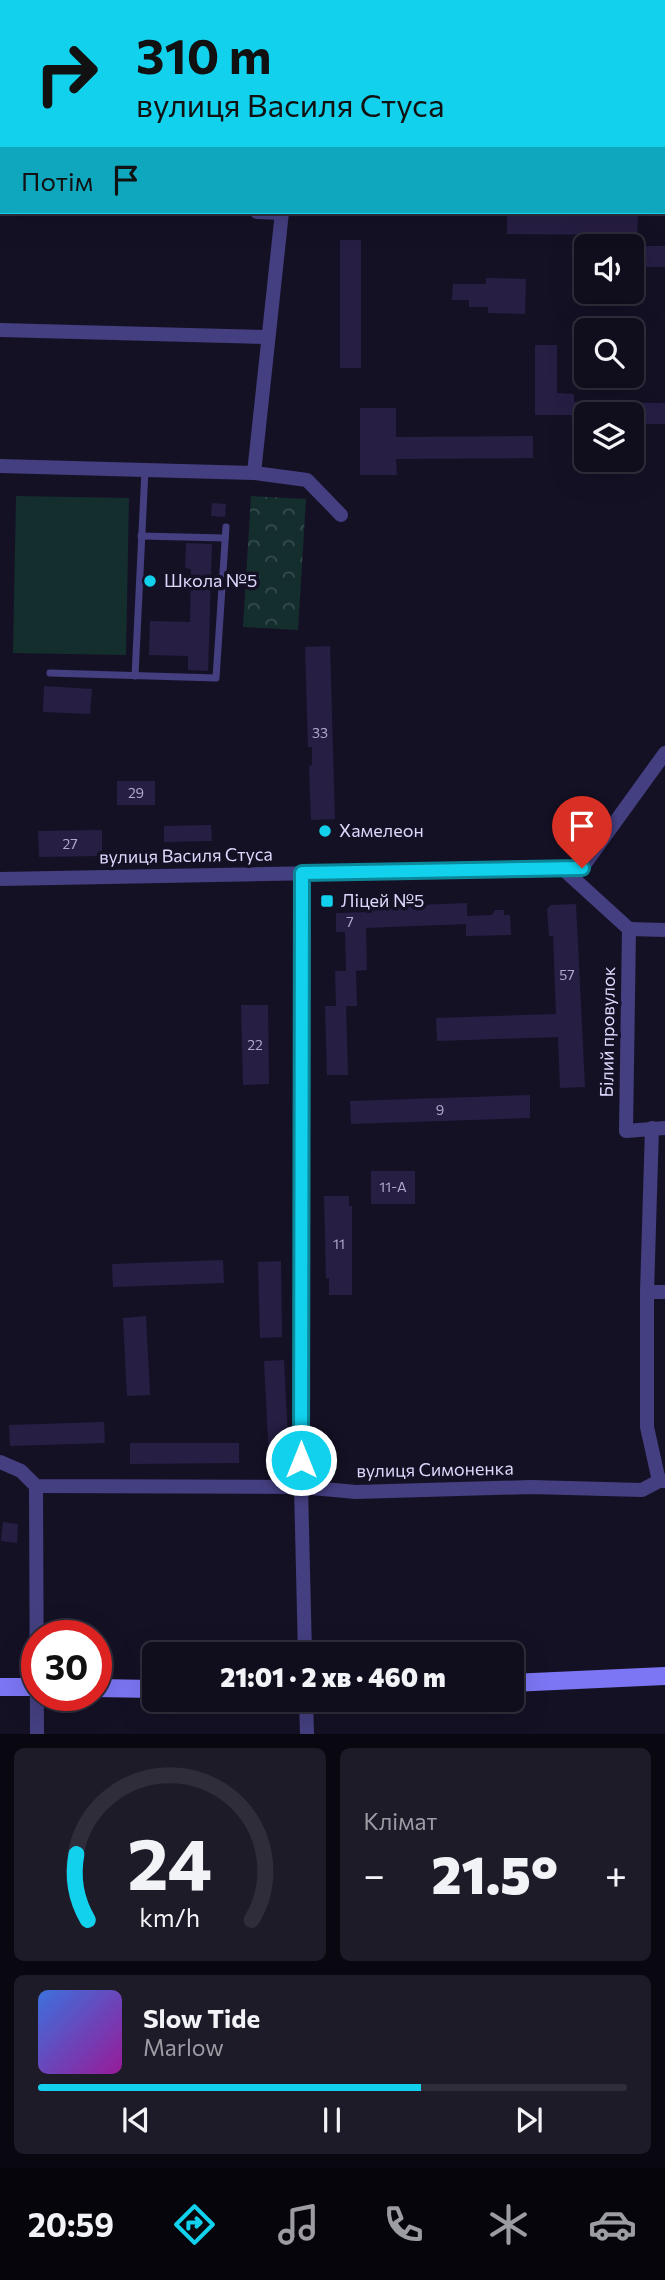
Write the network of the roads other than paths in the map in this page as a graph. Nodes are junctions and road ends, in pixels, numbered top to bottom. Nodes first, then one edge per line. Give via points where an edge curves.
1 (282, 214) edge
2 (0, 330) edge
3 (268, 337) junction
4 (0, 466) edge
5 (145, 470) junction
6 (254, 473) junction
7 (341, 515) dead end
8 (226, 527) dead end
9 (142, 536) junction
10 (225, 538) junction
11 (50, 673) dead end
12 (135, 676) junction
13 (665, 753) edge
14 (562, 868) junction
15 (302, 873) junction
16 (0, 879) edge
17 (629, 929) junction
18 (665, 930) edge
19 (659, 1128) edge
20 (647, 1292) junction
21 (665, 1292) edge
22 (0, 1462) edge
23 (662, 1481) edge
24 (36, 1486) junction
25 (301, 1487) junction
26 (36, 1620) edge
27 (305, 1642) edge
28 (665, 1676) edge
29 (524, 1682) edge
30 (0, 1687) edge
31 (21, 1687) edge
32 (112, 1688) edge
33 (142, 1689) edge
34 (37, 1711) edge
35 (306, 1712) edge
36 (37, 1734) edge
37 (307, 1734) edge

1 - 3 street
2 - 3 street
3 - 6 street
4 - 5 street
5 - 6 street
5 - 9 lane
6 - 7 street via 307,480
8 - 10 lane
9 - 10 lane
9 - 12 lane
10 - 12 lane via 216,678
11 - 12 lane
13 - 14 street, вулиця Василя Стуса via 582,868
14 - 15 street, вулиця Василя Стуса
14 - 17 street
15 - 16 street, вулиця Василя Стуса
15 - 25 street
17 - 18 street
17 - 19 street, Білий провулок via 626,1131
19 - 20 street
20 - 21 street
20 - 23 street via 647,1427
22 - 24 street via 21,1471
23 - 25 street, вулиця Симоненка via 642,1490 531,1487 356,1492
24 - 25 street, вулиця Симоненка
24 - 26 street
25 - 27 street
28 - 29 main road
30 - 31 main road
32 - 33 main road
34 - 36 street
35 - 37 street

